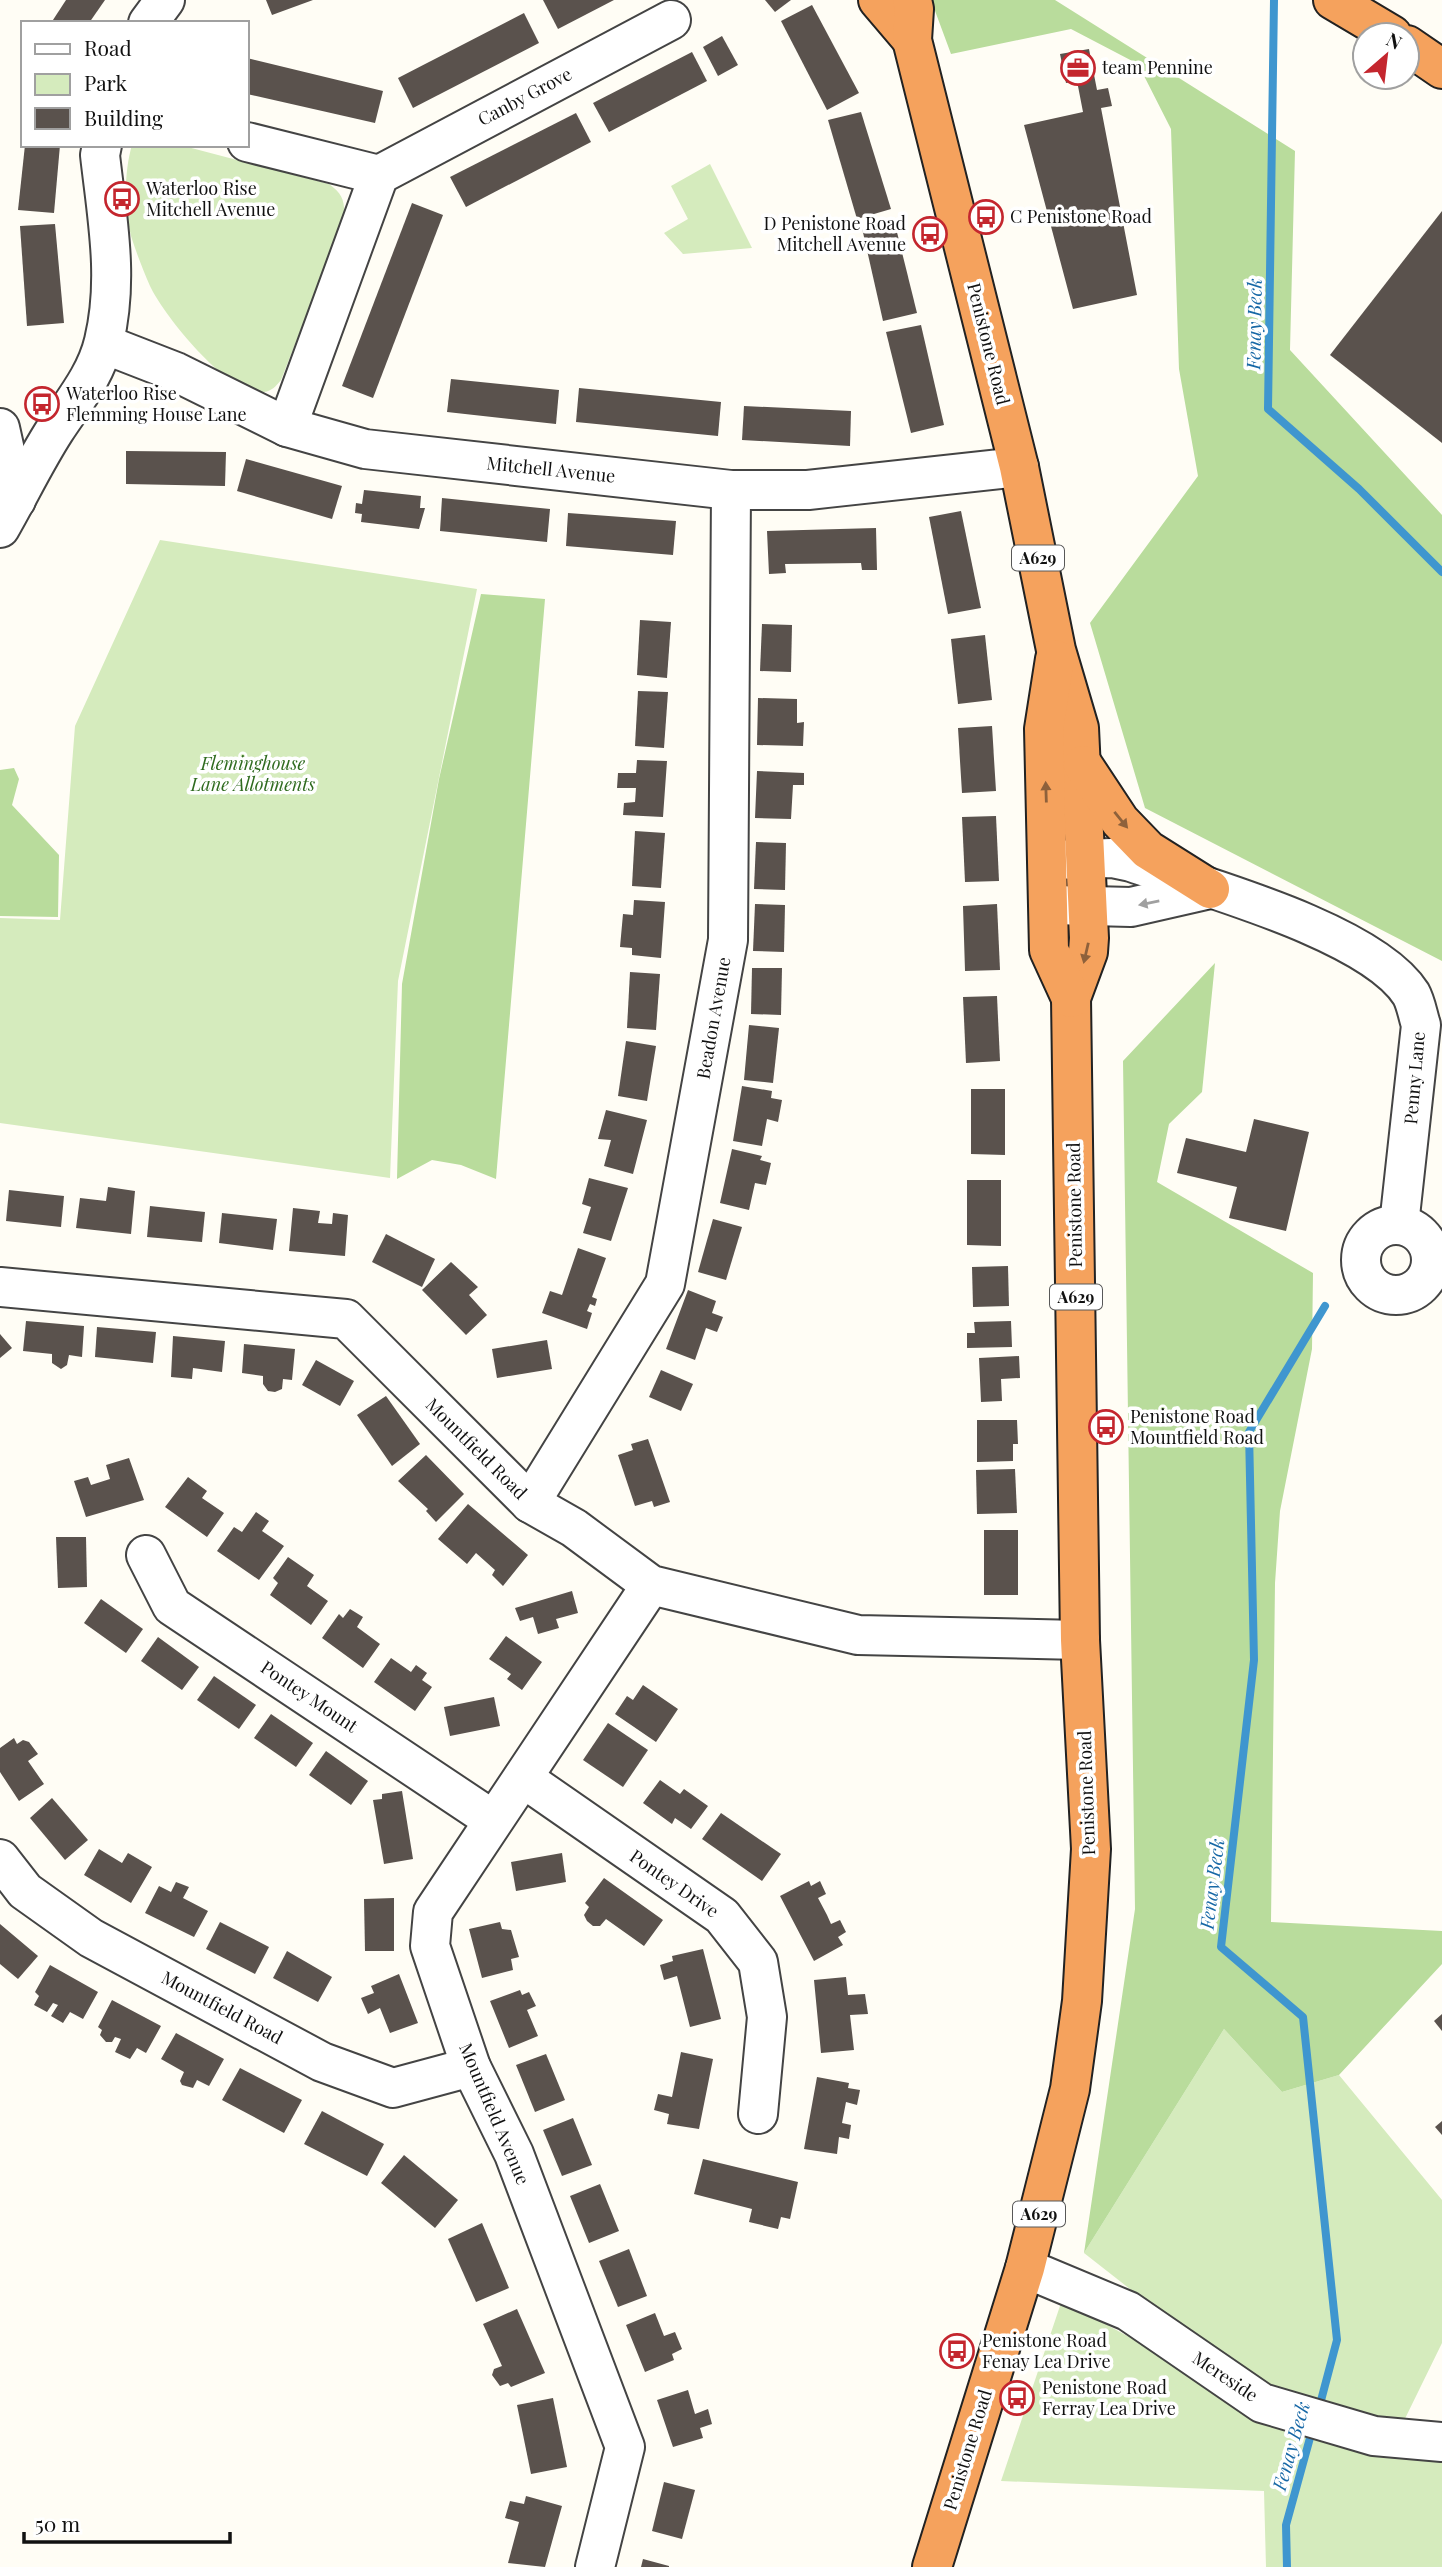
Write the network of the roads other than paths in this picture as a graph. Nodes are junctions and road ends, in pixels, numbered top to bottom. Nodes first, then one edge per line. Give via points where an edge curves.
1 (165, 0) edge
2 (1333, 0) edge
3 (888, 1) edge
4 (671, 19) dead end
5 (149, 21) edge
6 (1368, 21) edge
7 (1421, 55) edge
8 (1442, 69) edge
9 (248, 142) edge
10 (102, 147) edge
11 (379, 175) junction
12 (104, 344) junction
13 (287, 427) junction
14 (0, 428) edge
15 (1019, 467) junction
16 (731, 491) junction
17 (8, 514) edge
18 (1056, 650) junction
19 (1082, 763) junction
20 (1088, 859) junction
21 (1047, 860) junction
22 (1210, 889) junction
23 (1048, 905) junction
24 (1088, 906) junction
25 (1071, 999) junction
26 (1399, 1225) dead end
27 (0, 1287) edge
28 (530, 1503) junction
29 (146, 1555) dead end
30 (651, 1585) junction
31 (1080, 1640) junction
32 (523, 1779) junction
33 (493, 1820) junction
34 (0, 1859) edge
35 (471, 2067) junction
36 (758, 2114) dead end
37 (1025, 2268) junction
38 (1442, 2442) edge
39 (595, 2567) edge
40 (932, 2567) edge

1 - 5 street
2 - 6 highway
3 - 15 highway, Penistone Road / A629 via 912,40
4 - 11 street, Canby Grove
7 - 8 highway
9 - 11 street
10 - 12 street via 112,260
11 - 13 street
12 - 13 street, Mitchell Avenue via 176,372
12 - 17 street via 84,391 55,430
13 - 16 street, Mitchell Avenue via 365,449
14 - 17 street
15 - 16 street, Mitchell Avenue via 808,490
15 - 18 highway, Penistone Road / A629
16 - 28 street, Beadon Avenue via 729,940 665,1284
18 - 19 highway, Penistone Road / A629 via 1079,728
21 -> 18 highway, Penistone Road / A629 via 1044,729
19 - 20 highway, Penistone Road / A629
19 -> 22 highway via 1120,821 1148,850
20 - 21 street, Penny Lane
20 - 22 street, Penny Lane via 1131,862
20 - 24 highway, Penistone Road / A629
21 - 23 highway, Penistone Road / A629
22 -> 24 street via 1147,905
22 - 26 street, Penny Lane via 1276,910 1347,944 1387,969 1411,995 1421,1025 1420,1060
23 - 24 street
23 - 25 highway, Penistone Road / A629 via 1048,950
24 -> 25 highway, Penistone Road / A629 via 1088,951
25 - 31 highway, Penistone Road / A629
27 - 28 street, Mountfield Road via 346,1319
28 - 30 street, Mountfield Road
29 - 33 street, Pontey Mount via 172,1606
30 - 31 street, Mountfield Road via 858,1635
30 - 32 street, Mountfield Avenue
31 - 37 highway, Penistone Road / A629 via 1091,1849 1082,2001 1070,2089
32 - 33 street, Mountfield Avenue
32 - 36 street, Pontey Drive via 722,1916 758,1962 767,2017
33 - 35 street, Mountfield Avenue via 433,1912 432,1923 430,1946
34 - 35 street, Mountfield Road via 25,1891 91,1938 322,2062 393,2088
35 - 39 street, Mountfield Avenue via 514,2154 625,2447
37 - 38 street, Mereside via 1128,2311 1262,2403 1374,2436
37 - 40 highway, Penistone Road / A629

